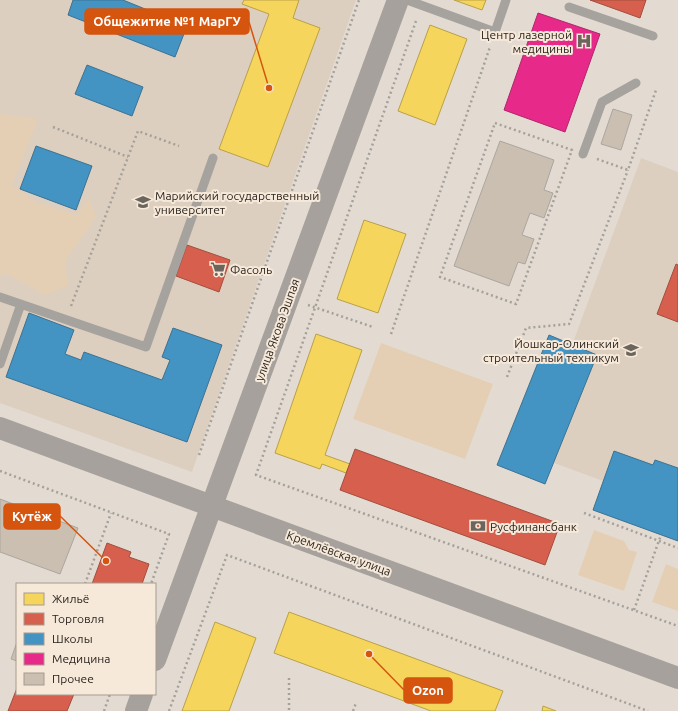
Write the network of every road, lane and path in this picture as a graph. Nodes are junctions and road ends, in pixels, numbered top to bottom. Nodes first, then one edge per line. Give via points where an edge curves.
1 (359, 0) edge
2 (398, 0) edge
3 (407, 0) edge
4 (506, 0) edge
5 (421, 6) junction
6 (569, 6) dead end
7 (495, 32) junction
8 (652, 36) dead end
9 (636, 83) dead end
10 (656, 90) dead end
11 (52, 127) dead end
12 (179, 146) dead end
13 (583, 154) joint
14 (128, 157) junction
15 (213, 158) dead end
16 (628, 170) junction
17 (440, 277) joint
18 (0, 297) edge
19 (289, 298) junction
20 (21, 304) junction
21 (315, 307) junction
22 (66, 320) junction
23 (373, 327) dead end
24 (392, 334) dead end
25 (0, 364) edge
26 (508, 377) dead end
27 (0, 428) edge
28 (199, 455) dead end
29 (0, 471) edge
30 (212, 506) junction
31 (111, 513) junction
32 (584, 513) dead end
33 (661, 535) dead end
34 (659, 541) junction
35 (678, 548) edge
36 (85, 583) edge
37 (151, 583) edge
38 (634, 610) junction
39 (678, 626) edge
40 (156, 657) edge
41 (289, 678) dead end
42 (678, 678) edge
43 (110, 695) edge
44 (142, 695) edge
45 (356, 703) dead end
46 (104, 711) edge
47 (136, 711) edge
48 (169, 711) edge
49 (289, 711) edge
50 (353, 711) edge
51 (648, 711) edge

1 - 28 path
2 - 19 street, улица Якова Эшпая
3 - 5 lane
4 - 7 lane
5 - 7 lane
5 - 21 path
6 - 8 lane
7 - 24 path
9 - 13 lane via 602,102
10 - 16 path
11 - 14 path
12 - 14 path via 138,131
13 - 16 path
14 - 22 path
15 - 22 lane via 146,347
16 - 26 path via 570,324 526,328
17 - 17 path via 516,304 572,150 495,123
18 - 20 lane
19 - 21 path
19 - 30 street, улица Якова Эшпая
20 - 22 lane
20 - 25 lane
21 - 23 path
21 - 38 path via 256,475
27 - 30 street, Кремлёвская улица
29 - 31 path
30 - 40 street, улица Якова Эшпая
30 - 42 street, Кремлёвская улица
31 - 36 path
31 - 37 path via 169,534
32 - 34 path
33 - 34 path
34 - 35 path
34 - 38 path
38 - 39 path
41 - 49 path
43 - 46 path
44 - 47 street
45 - 50 path
48 - 51 path via 227,555

